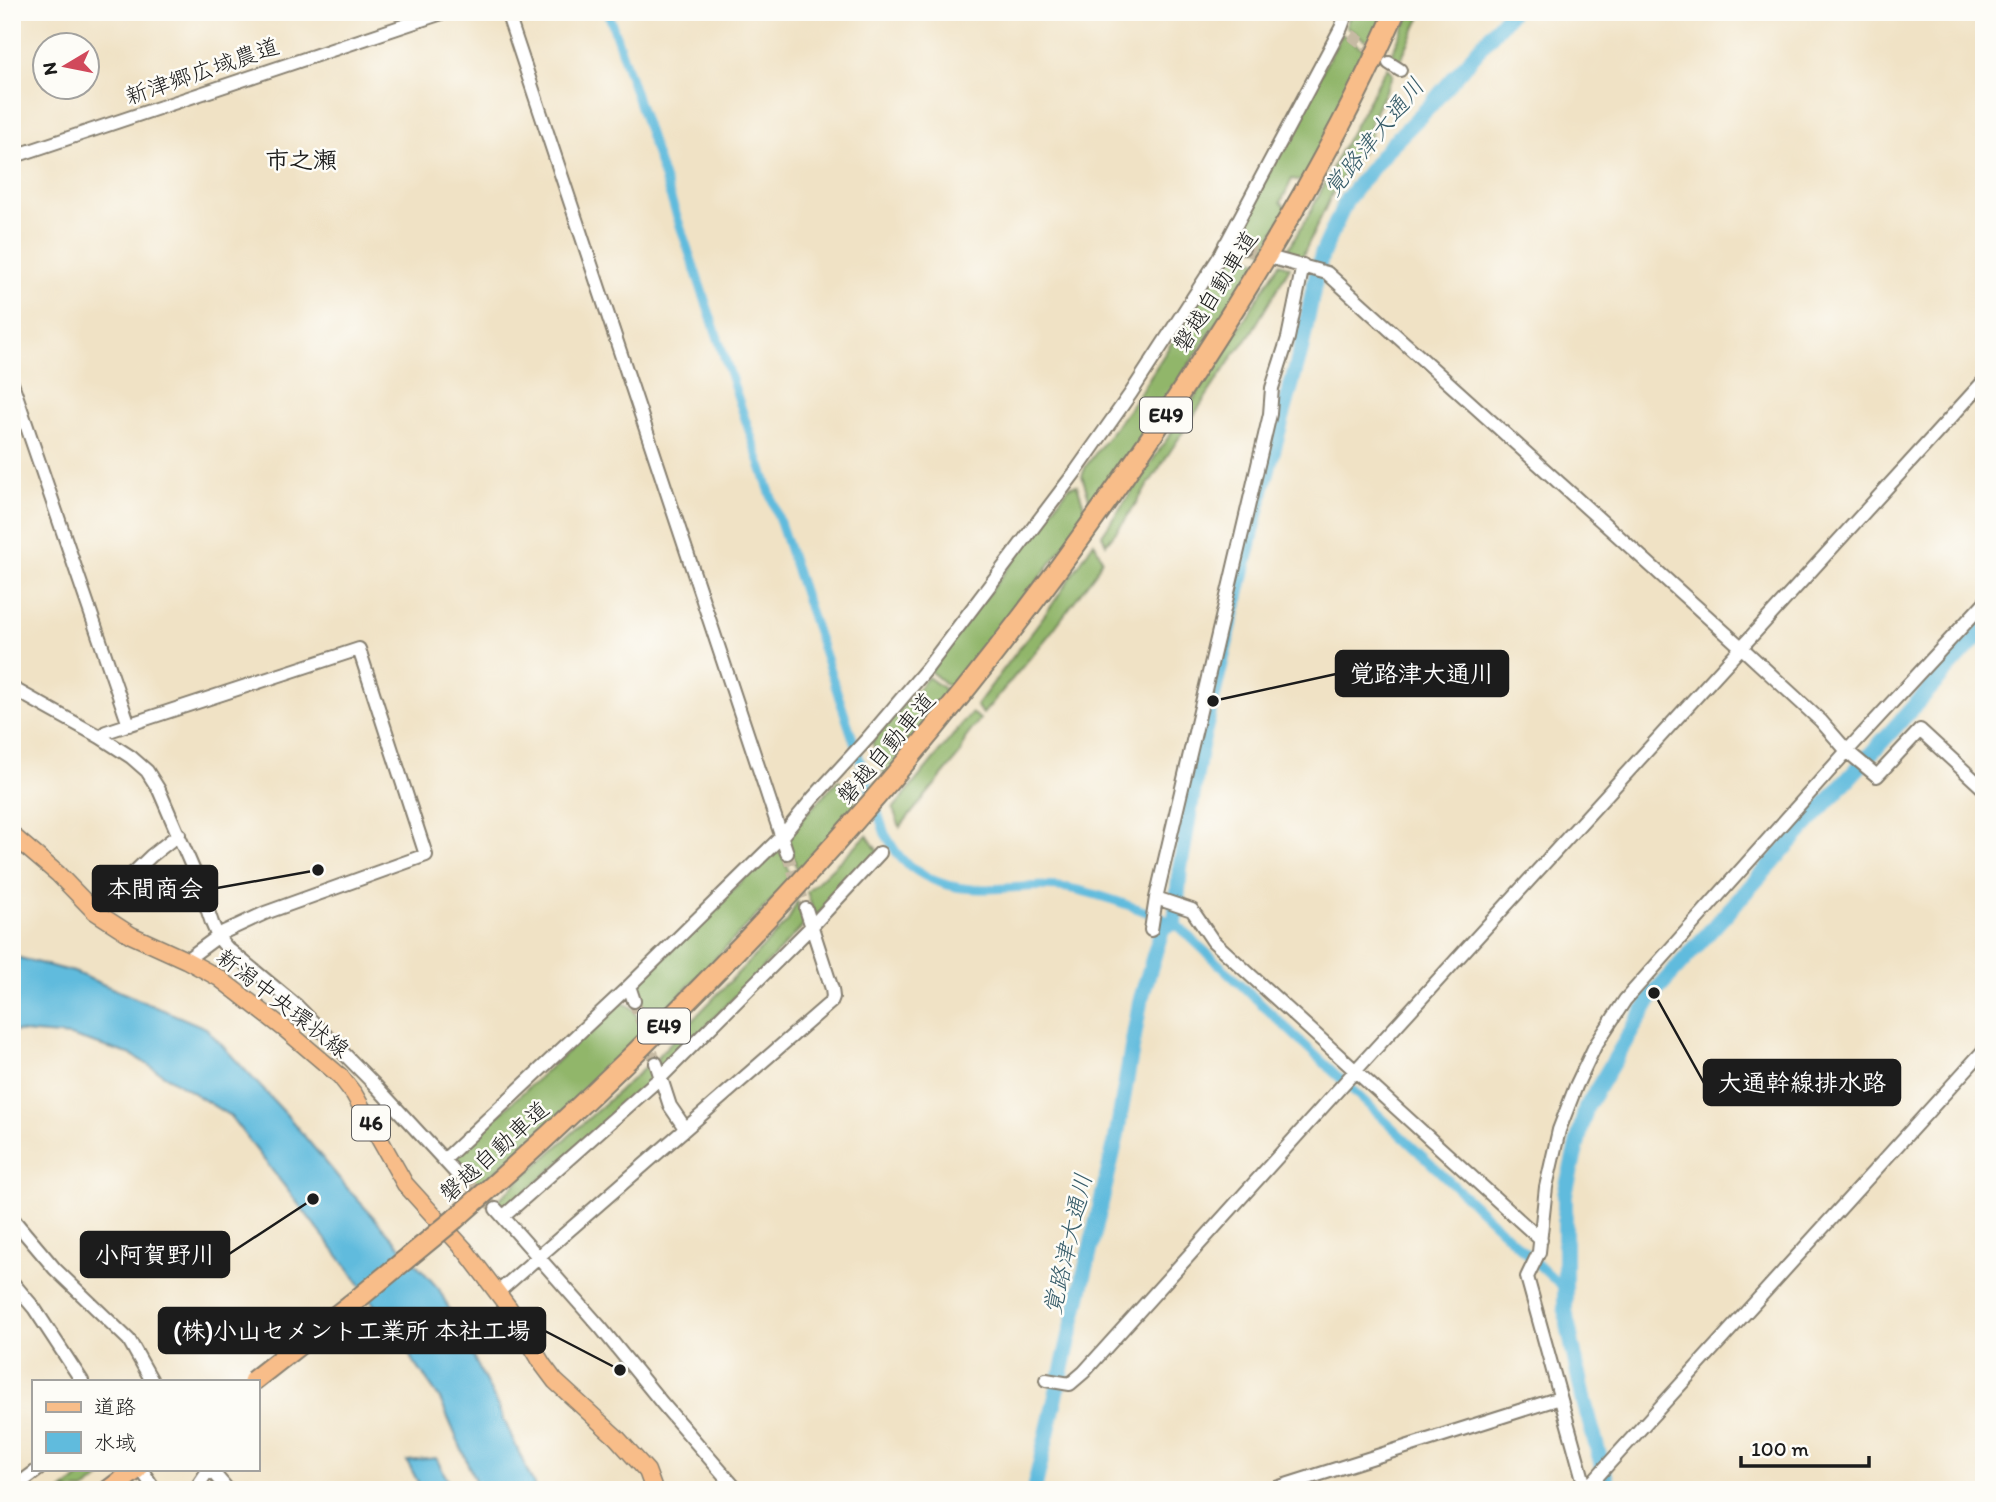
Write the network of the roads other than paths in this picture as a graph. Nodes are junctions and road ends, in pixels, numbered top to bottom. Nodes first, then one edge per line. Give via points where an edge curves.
1 (444, 12) edge
2 (507, 12) edge
3 (1347, 12) edge
4 (1395, 12) edge
5 (12, 157) edge
6 (1225, 244) junction
7 (1243, 248) tunnel mouth
8 (1276, 259) tunnel mouth
9 (1306, 266) junction
10 (1984, 381) edge
11 (12, 383) edge
12 (1984, 603) edge
13 (1741, 648) junction
14 (12, 688) edge
15 (129, 725) junction
16 (100, 737) junction
17 (1850, 753) junction
18 (1984, 789) edge
19 (178, 834) junction
20 (12, 835) edge
21 (782, 836) junction
22 (787, 853) tunnel mouth
23 (880, 853) dead end
24 (1158, 901) junction
25 (807, 909) tunnel mouth
26 (93, 911) junction
27 (812, 926) junction
28 (1151, 930) dead end
29 (218, 937) junction
30 (186, 960) junction
31 (629, 986) junction
32 (634, 1001) tunnel mouth
33 (1984, 1049) edge
34 (656, 1063) tunnel mouth
35 (1354, 1073) junction
36 (661, 1077) junction
37 (685, 1128) junction
38 (444, 1160) junction
39 (456, 1173) tunnel mouth
40 (12, 1218) edge
41 (1540, 1246) junction
42 (537, 1257) junction
43 (12, 1282) edge
44 (497, 1293) junction
45 (81, 1380) edge
46 (151, 1380) edge
47 (254, 1380) edge
48 (1049, 1381) dead end
49 (1560, 1398) junction
50 (38, 1470) edge
51 (138, 1470) edge
52 (140, 1470) edge
53 (209, 1470) edge
54 (211, 1470) edge
55 (1587, 1488) edge
56 (12, 1489) edge
57 (109, 1490) edge
58 (155, 1490) edge
59 (195, 1490) edge
60 (228, 1490) edge
61 (654, 1490) edge
62 (737, 1490) edge
63 (1270, 1490) edge

1 - 5 street, 新津郷広域農道
2 - 21 street
3 - 6 street via 1346,31
4 - 47 highway, 磐越自動車道 / E49, bridge via 1316,169 1175,403 1031,607 940,723 734,954 631,1059 455,1219
6 - 7 street
6 - 21 street via 1084,460 925,671
8 - 9 street
9 - 13 street via 1327,272
9 - 24 street via 1272,388 1270,414
10 - 13 street
11 - 15 street
12 - 17 street
13 - 17 street
13 - 35 street
14 - 16 street
15 - 16 street
15 - 29 street via 359,649 426,855 265,913
16 - 19 street via 147,771
17 - 18 street via 1877,776 1920,730
17 - 41 street via 1625,1000 1595,1046 1559,1130 1548,1172
19 - 26 street
19 - 29 street
20 - 26 main road, 新潟中央環状線 / 46 via 58,873
21 - 22 street
21 - 31 street
23 - 27 street
24 - 28 street
24 - 35 street via 1192,909 1213,941
25 - 27 street
26 - 30 main road, 新潟中央環状線 / 46 via 131,936
27 - 36 street
27 - 37 street via 832,989 831,1002
29 - 30 street
29 - 38 street via 297,1006
30 - 44 main road, 新潟中央環状線 / 46 via 219,978 340,1076 405,1184
31 - 32 street
31 - 38 street
33 - 55 street
34 - 36 street
35 - 41 street
35 - 48 street via 1084,1373 1070,1384
36 - 37 street via 670,1106
36 - 42 street via 500,1212
37 - 42 street
38 - 39 street
40 - 46 street via 55,1269 129,1340
41 - 49 street via 1527,1277
42 - 44 street
42 - 62 street
43 - 45 street
44 - 61 main road, 新潟中央環状線 / 46 via 549,1373 647,1471
49 - 55 street
49 - 63 street
50 - 56 street
51 - 57 highway
52 - 58 street
53 - 59 street
54 - 60 street

